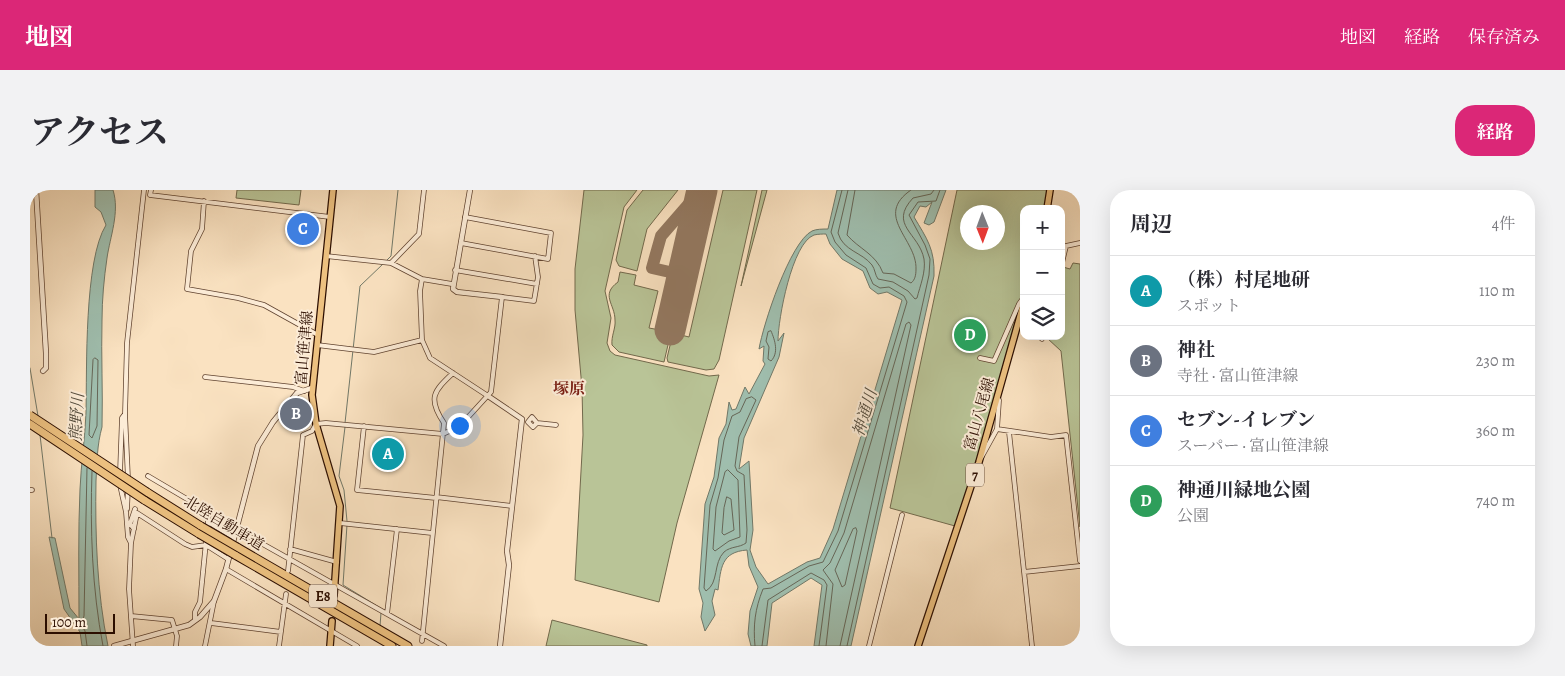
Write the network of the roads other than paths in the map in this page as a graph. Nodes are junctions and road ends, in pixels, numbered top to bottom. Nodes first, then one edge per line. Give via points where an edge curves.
1 (36, 190) edge
2 (144, 190) edge
3 (151, 190) edge
4 (333, 190) edge
5 (424, 190) edge
6 (470, 190) edge
7 (1050, 190) edge
8 (204, 201) junction
9 (1048, 205) edge
10 (37, 207) junction
11 (30, 208) edge
12 (330, 217) junction
13 (465, 217) junction
14 (460, 243) junction
15 (1080, 243) edge
16 (1065, 250) edge
17 (326, 256) junction
18 (535, 256) junction
19 (392, 263) junction
20 (455, 270) junction
21 (422, 279) junction
22 (452, 284) junction
23 (537, 284) junction
24 (502, 297) junction
25 (1020, 303) edge
26 (1020, 316) edge
27 (318, 335) junction
28 (422, 340) junction
29 (317, 345) junction
30 (980, 358) dead end
31 (43, 371) dead end
32 (453, 373) junction
33 (205, 377) dead end
34 (312, 388) junction
35 (304, 391) junction
36 (999, 392) junction
37 (488, 396) junction
38 (125, 414) junction
39 (30, 415) edge
40 (525, 421) junction
41 (30, 424) edge
42 (316, 424) junction
43 (556, 425) dead end
44 (364, 426) junction
45 (998, 429) junction
46 (1009, 432) junction
47 (443, 434) junction
48 (979, 462) junction
49 (148, 476) dead end
50 (146, 496) junction
51 (436, 498) junction
52 (512, 506) junction
53 (135, 509) dead end
54 (126, 512) junction
55 (902, 515) dead end
56 (340, 523) junction
57 (205, 524) junction
58 (134, 529) junction
59 (236, 529) junction
60 (397, 529) junction
61 (432, 532) junction
62 (233, 537) junction
63 (131, 544) junction
64 (206, 545) junction
65 (290, 549) junction
66 (231, 557) junction
67 (290, 559) junction
68 (1080, 561) edge
69 (337, 562) junction
70 (1080, 566) edge
71 (226, 569) junction
72 (288, 571) dead end
73 (1024, 572) junction
74 (335, 585) junction
75 (286, 594) dead end
76 (334, 595) dead end
77 (214, 601) junction
78 (284, 604) junction
79 (387, 614) junction
80 (131, 616) junction
81 (196, 620) junction
82 (332, 621) dead end
83 (211, 623) junction
84 (175, 630) junction
85 (331, 631) junction
86 (281, 632) junction
87 (421, 633) junction
88 (132, 640) junction
89 (422, 641) dead end
90 (114, 646) edge
91 (133, 646) edge
92 (176, 646) edge
93 (206, 646) edge
94 (279, 646) edge
95 (330, 646) edge
96 (358, 646) edge
97 (392, 646) edge
98 (408, 646) edge
99 (444, 646) edge
100 (500, 646) edge
101 (869, 646) edge
102 (918, 646) edge
103 (1032, 646) edge

1 - 10 street
2 - 38 street via 127,343
3 - 8 street via 150,196
4 - 12 main road, 富山笹津線
5 - 19 street via 419,234
6 - 13 street
7 - 9 main road
8 - 12 street
8 - 27 street via 202,229 191,250 187,289 264,305
10 - 11 street
10 - 31 street via 46,354
12 - 17 main road, 富山笹津線
13 - 14 street
13 - 18 street via 551,233 548,259
14 - 18 street
14 - 20 street
15 - 16 street via 1066,246
17 - 19 street
17 - 27 main road, 富山笹津線
18 - 23 street
19 - 21 street
20 - 22 street
20 - 23 street
21 - 22 street
21 - 28 street
22 - 24 street via 457,292
23 - 24 street via 534,301
24 - 37 street
25 - 30 street via 994,361
26 - 36 main road, 富山八尾線 / 7
27 - 29 main road, 富山笹津線
28 - 29 street via 374,352
28 - 32 street via 430,358
29 - 34 main road, 富山笹津線
32 - 37 street
32 - 47 street via 434,395 438,414 444,423
33 - 35 street via 294,387
34 - 35 street
34 - 42 main road, 富山笹津線
35 - 59 street via 297,393 279,414 258,446
36 - 45 street
36 - 48 main road, 富山八尾線 / 7
37 - 40 street
37 - 47 street via 460,426
38 - 54 street via 129,487
38 - 54 street via 119,460
39 - 50 highway, 北陸自動車道 / E8, bridge
40 - 43 street via 531,427 537,423
40 - 52 street
41 - 50 highway, 北陸自動車道 / E8, bridge
42 - 44 street
42 - 56 main road, 富山笹津線 via 336,488
42 - 65 street via 312,431 303,435
44 - 47 street
44 - 51 street via 357,490
45 - 46 street
45 - 48 street
46 - 68 street via 1051,437 1066,435
46 - 73 street
47 - 51 street
48 - 102 main road, 富山八尾線 / 7
49 - 57 street via 209,512
50 - 57 highway, 北陸自動車道 / E8
50 - 66 highway, 北陸自動車道 / E8, bridge
51 - 52 street
51 - 61 street
52 - 100 street
53 - 58 street via 130,524
54 - 63 street
55 - 101 street
56 - 60 street
56 - 69 main road, 富山笹津線
57 - 62 street
57 - 64 street
57 - 98 highway, 北陸自動車道 / E8, bridge via 237,547
58 - 63 street
58 - 64 street via 137,513 185,544 192,547
59 - 62 street
59 - 67 street
60 - 61 street
60 - 79 street
61 - 87 street
62 - 66 street
63 - 80 street
64 - 66 street
64 - 81 street
65 - 67 street
65 - 69 street
66 - 71 street
66 - 97 highway, 北陸自動車道 / E8
67 - 72 street
67 - 74 street
69 - 74 main road, 富山笹津線
70 - 73 street
71 - 77 street
71 - 78 street
73 - 103 street
74 - 76 main road, 富山笹津線
74 - 79 street
75 - 78 street
77 - 81 street
77 - 83 street
78 - 85 street
78 - 86 street
79 - 87 street
80 - 84 street via 172,620
80 - 88 street
81 - 84 street
82 - 85 main road
83 - 86 street
83 - 93 street
84 - 88 street
84 - 92 street
85 - 95 main road
85 - 96 street
86 - 94 street
87 - 89 street
87 - 99 street
88 - 90 street
88 - 91 street

